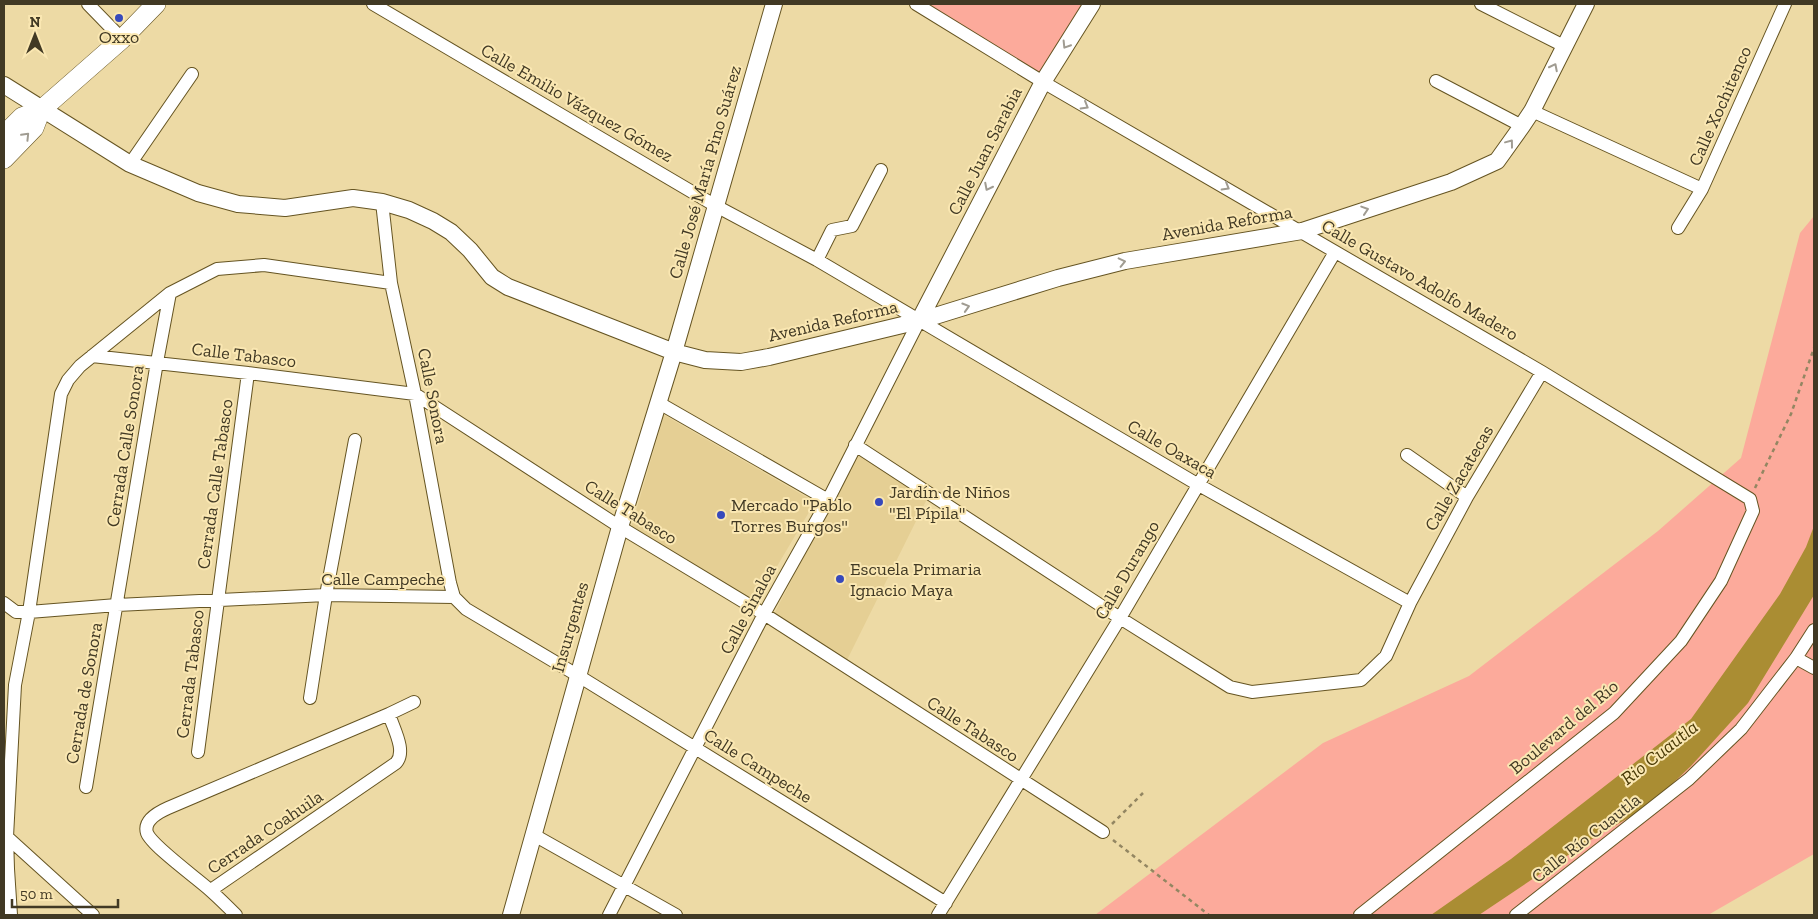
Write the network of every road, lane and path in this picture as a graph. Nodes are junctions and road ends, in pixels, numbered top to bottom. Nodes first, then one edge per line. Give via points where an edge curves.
1 (88, 4) edge
2 (156, 4) edge
3 (374, 4) edge
4 (774, 4) edge
5 (916, 4) edge
6 (1092, 4) edge
7 (1481, 4) edge
8 (1586, 4) edge
9 (1785, 4) edge
10 (122, 38) junction
11 (1564, 46) junction
12 (192, 74) dead end
13 (1436, 81) dead end
14 (1043, 82) junction
15 (4, 85) edge
16 (41, 110) junction
17 (1532, 111) junction
18 (1522, 126) junction
19 (4, 135) edge
20 (4, 159) edge
21 (130, 164) junction
22 (881, 170) dead end
23 (1702, 189) junction
24 (382, 202) junction
25 (716, 206) junction
26 (1678, 228) dead end
27 (1302, 231) junction
28 (1335, 252) junction
29 (817, 260) junction
30 (391, 283) junction
31 (170, 293) junction
32 (919, 321) junction
33 (1814, 348) edge
34 (674, 352) junction
35 (92, 356) junction
36 (157, 362) junction
37 (1542, 372) junction
38 (248, 373) junction
39 (415, 394) junction
40 (659, 403) junction
41 (355, 440) dead end
42 (855, 444) junction
43 (1407, 455) dead end
44 (1197, 484) junction
45 (1467, 497) junction
46 (1750, 499) junction
47 (828, 500) junction
48 (620, 527) junction
49 (326, 595) junction
50 (454, 597) junction
51 (217, 600) junction
52 (4, 603) edge
53 (1410, 604) junction
54 (116, 605) junction
55 (29, 612) junction
56 (764, 614) junction
57 (1120, 618) junction
58 (1814, 630) edge
59 (1796, 658) junction
60 (1814, 668) edge
61 (577, 675) junction
62 (310, 698) dead end
63 (414, 702) dead end
64 (389, 714) junction
65 (695, 748) junction
66 (198, 752) dead end
67 (1020, 780) junction
68 (86, 787) dead end
69 (1143, 794) dead end
70 (1103, 832) junction
71 (534, 835) junction
72 (8, 837) junction
73 (6, 872) edge
74 (624, 886) junction
75 (210, 890) junction
76 (946, 903) junction
77 (1533, 910) edge
78 (12, 915) edge
79 (93, 915) edge
80 (236, 915) edge
81 (511, 915) edge
82 (609, 915) edge
83 (676, 915) edge
84 (938, 915) edge
85 (1209, 915) edge
86 (1360, 915) edge
87 (1516, 915) edge

1 - 10 street
2 - 10 main road
3 - 25 street, Calle Emilio Vázquez Gómez
4 - 25 street, Calle José María Pino Suárez
5 - 14 street, Calle Gustavo Adolfo Madero
6 -> 14 street, Calle Juan Sarabia
7 - 11 street
8 - 11 street, Avenida Reforma
9 - 23 street, Calle Xochitenco
10 - 16 main road
17 -> 11 street, Avenida Reforma
12 - 21 street
13 - 18 street
14 -> 27 street, Calle Gustavo Adolfo Madero
14 -> 32 street, Calle Juan Sarabia
15 - 16 street, Avenida Reforma
16 - 19 main road via 22,116
20 -> 16 main road via 34,128
16 - 21 street, Avenida Reforma
17 - 18 street, Avenida Reforma
17 - 23 street, Calle Xochitenco
27 -> 18 street, Avenida Reforma via 1450,182 1497,160
21 - 24 street, Avenida Reforma via 198,193 238,204 285,208 353,198
22 - 29 street via 852,226 832,230
23 - 26 street
24 - 30 street, Calle Sonora
24 - 34 street, Avenida Reforma via 409,210 451,232 492,277 508,287
25 - 29 street, Calle Emilio Vázquez Gómez
25 - 34 street, Calle José María Pino Suárez
27 - 28 street, Calle Gustavo Adolfo Madero
32 -> 27 street, Avenida Reforma via 1125,261
28 - 37 street, Calle Gustavo Adolfo Madero
28 - 44 street, Calle Durango
29 - 32 street, Calle Emilio Vázquez Gómez
30 - 31 street via 264,265 217,269
30 - 39 street, Calle Sonora
31 - 35 street
31 - 36 street, Cerrada Calle Sonora
32 - 34 street, Avenida Reforma via 741,362 705,360
32 - 42 street, Calle Sinaloa
32 - 44 street, Calle Oaxaca
33 - 46 path via 1791,414
34 - 40 street, Insurgentes
35 - 36 street, Calle Tabasco
35 - 55 street via 68,380 60,394
36 - 38 street, Calle Tabasco
36 - 54 street, Cerrada Calle Sonora
37 - 45 street, Calle Zacatecas
37 - 46 street, Calle Gustavo Adolfo Madero
38 - 39 street, Calle Tabasco
38 - 51 street, Cerrada Calle Tabasco
39 - 48 street, Calle Tabasco
39 - 50 street, Calle Sonora
40 - 47 street
40 - 48 street, Insurgentes
41 - 49 street
42 - 47 street, Calle Sinaloa
42 - 57 street
43 - 45 street
44 - 53 street, Calle Oaxaca
44 - 57 street, Calle Durango
45 - 53 street, Calle Zacatecas
46 - 86 street, Boulevard del Río via 1753,511 1721,581 1680,641 1614,713
47 - 56 street, Calle Sinaloa
48 - 56 street, Calle Tabasco
48 - 61 street, Insurgentes
49 - 50 street, Calle Campeche
49 - 51 street, Calle Campeche
49 - 62 street
50 - 61 street, Calle Campeche via 466,609
51 - 54 street, Calle Campeche
51 - 66 street, Cerrada Tabasco
52 - 55 street, Calle Campeche via 16,612
53 - 57 street, Calle Zacatecas via 1386,656 1361,680 1252,692 1230,687
54 - 55 street, Calle Campeche
54 - 68 street, Cerrada de Sonora
55 - 72 street via 15,685
56 - 65 street, Calle Sinaloa
56 - 67 street, Calle Tabasco
57 - 67 street, Calle Durango
58 - 59 street, Calle Río Cuautla
59 - 60 street
59 - 77 street, Calle Río Cuautla via 1741,729 1689,779
61 - 65 street, Calle Campeche
61 - 71 street, Insurgentes
63 - 64 street, Cerrada Coahuila
64 - 75 street, Cerrada Coahuila via 401,751 401,758 396,763
64 - 75 street, Cerrada Coahuila via 155,815 147,824 147,832 157,845
65 - 74 street, Calle Sinaloa
65 - 76 street, Calle Campeche
67 - 70 street, Calle Tabasco
67 - 76 street, Calle Durango
69 - 70 path
70 - 85 path
71 - 74 street
71 - 81 street, Insurgentes
72 - 73 street
72 - 79 street
73 - 78 street
74 - 82 street, Calle Sinaloa
74 - 83 street
75 - 80 street
76 - 84 street, Calle Durango
77 - 87 street, Calle Río Cuautla

